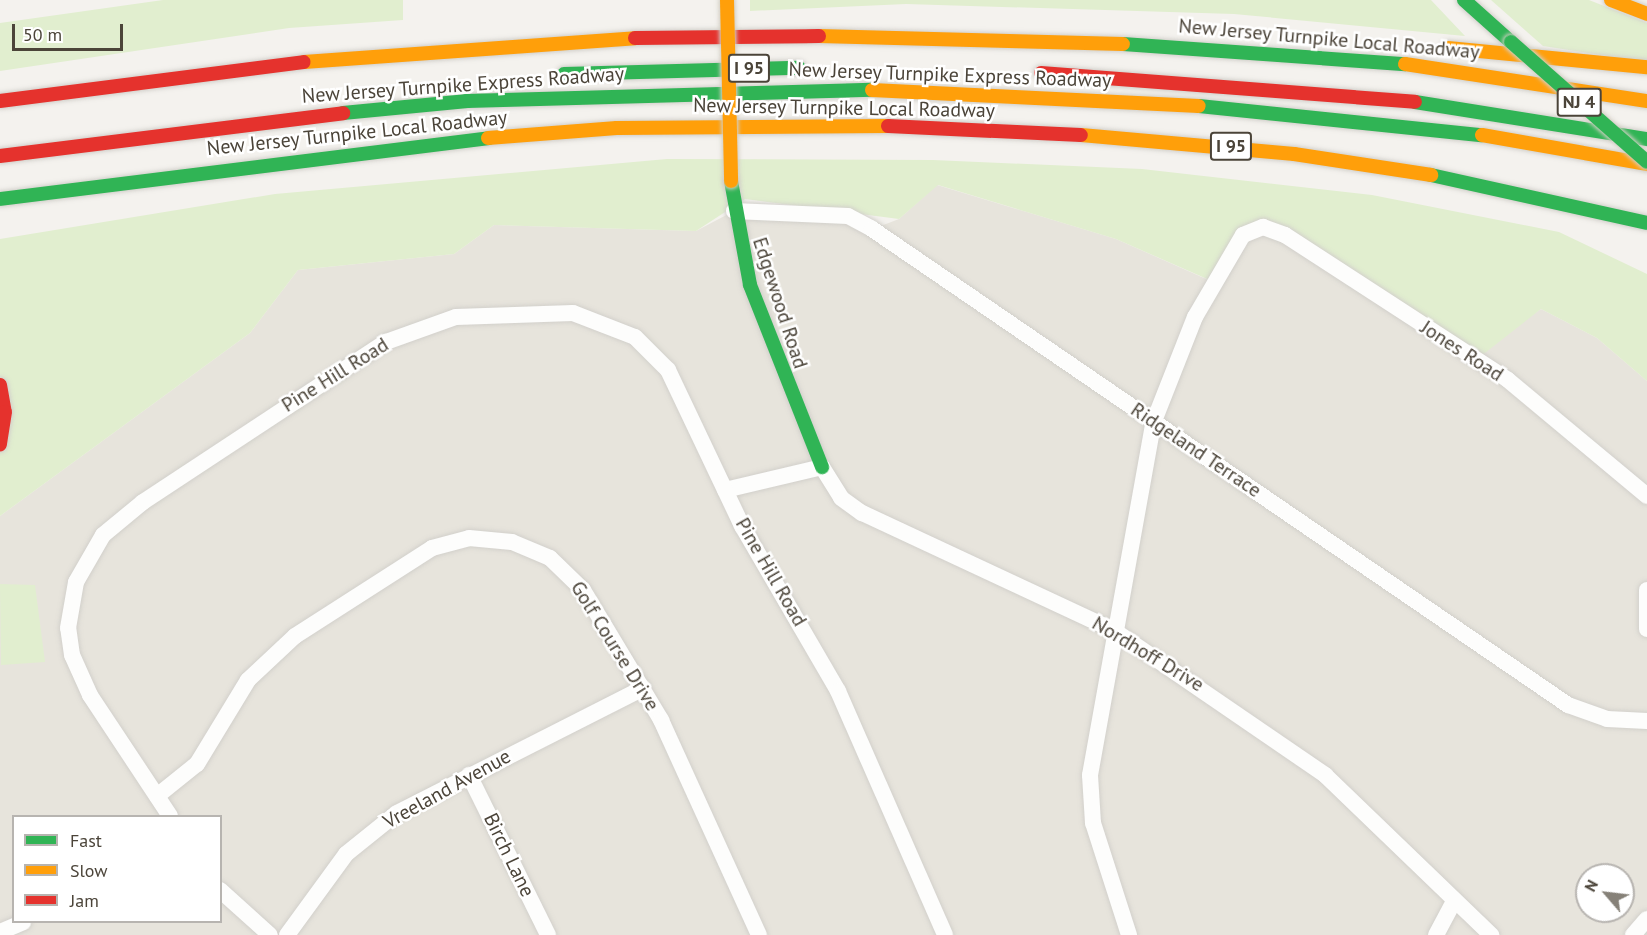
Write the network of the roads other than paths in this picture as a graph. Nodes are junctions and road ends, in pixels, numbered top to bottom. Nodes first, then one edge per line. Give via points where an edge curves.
1 (727, 0) edge
2 (1464, 0) edge
3 (1611, 0) edge
4 (1647, 14) edge
5 (1394, 46) dead end
6 (1428, 46) dead end
7 (1308, 54) junction
8 (1647, 67) edge
9 (814, 68) dead end
10 (1019, 72) dead end
11 (552, 75) dead end
12 (0, 101) edge
13 (1647, 101) edge
14 (1647, 139) edge
15 (0, 156) edge
16 (1647, 163) edge
17 (0, 199) edge
18 (734, 211) junction
19 (1647, 223) edge
20 (0, 385) edge
21 (1154, 421) junction
22 (0, 445) edge
23 (822, 467) junction
24 (725, 490) junction
25 (1647, 496) edge
26 (1647, 590) edge
27 (1647, 629) edge
28 (1116, 631) junction
29 (643, 688) junction
30 (1647, 721) edge
31 (469, 775) junction
32 (157, 796) junction
33 (169, 815) edge
34 (222, 892) edge
35 (1454, 901) junction
36 (1647, 919) edge
37 (19, 923) edge
38 (0, 932) edge
39 (270, 935) edge
40 (287, 935) edge
41 (548, 935) edge
42 (759, 935) edge
43 (945, 935) edge
44 (1128, 935) edge
45 (1436, 935) edge
46 (1491, 935) edge
47 (1633, 935) edge

1 - 18 main road, Edgewood Road, bridge
2 - 16 main road, NJ 4, bridge
3 - 4 main road
5 - 7 main road
6 - 8 main road
7 - 12 main road, New Jersey Turnpike Local Roadway / I 95 via 973,37 634,38 296,62
7 - 13 main road, New Jersey Turnpike Local Roadway / I 95 via 1489,73
9 - 11 main road, New Jersey Turnpike Express Roadway / I 95
10 - 14 main road, New Jersey Turnpike Express Roadway via 1364,96 1544,118
15 - 16 main road, New Jersey Turnpike Express Roadway / I 95 via 199,127 445,103 855,90 1062,96 1249,109 1475,134
17 - 19 main road, New Jersey Turnpike Local Roadway / I 95 via 447,141 617,128 821,123 1056,133 1294,154 1460,180
18 - 21 street, Ridgeland Terrace via 849,216
18 - 23 main road, Edgewood Road via 762,322
20 - 22 main road via 5,412
21 - 25 street, Jones Road via 1195,317 1222,266 1243,235 1263,227 1285,235 1508,380
21 - 28 street
21 - 30 street, Ridgeland Terrace via 1568,705 1607,719
23 - 24 street
23 - 28 street, Nordhoff Drive via 841,498 862,513
24 - 32 street, Pine Hill Road via 668,370 617,326 573,313 507,311 456,317 386,342 142,501 118,519 87,559 71,605 72,655 90,695
24 - 43 street, Pine Hill Road via 838,691
26 - 27 street
28 - 35 street, Nordhoff Drive via 1325,775
28 - 44 street via 1090,799
29 - 31 street, Vreeland Avenue
29 - 32 street, Golf Course Drive via 583,590 550,558 491,538 448,542 270,657 232,704 197,764
29 - 42 street, Golf Course Drive via 686,768
31 - 40 street, Vreeland Avenue via 370,832 328,875
31 - 41 street, Birch Lane
32 - 33 street, Pine Hill Road
34 - 39 street
35 - 45 street
35 - 46 street, Nordhoff Drive
36 - 47 street
37 - 38 street

